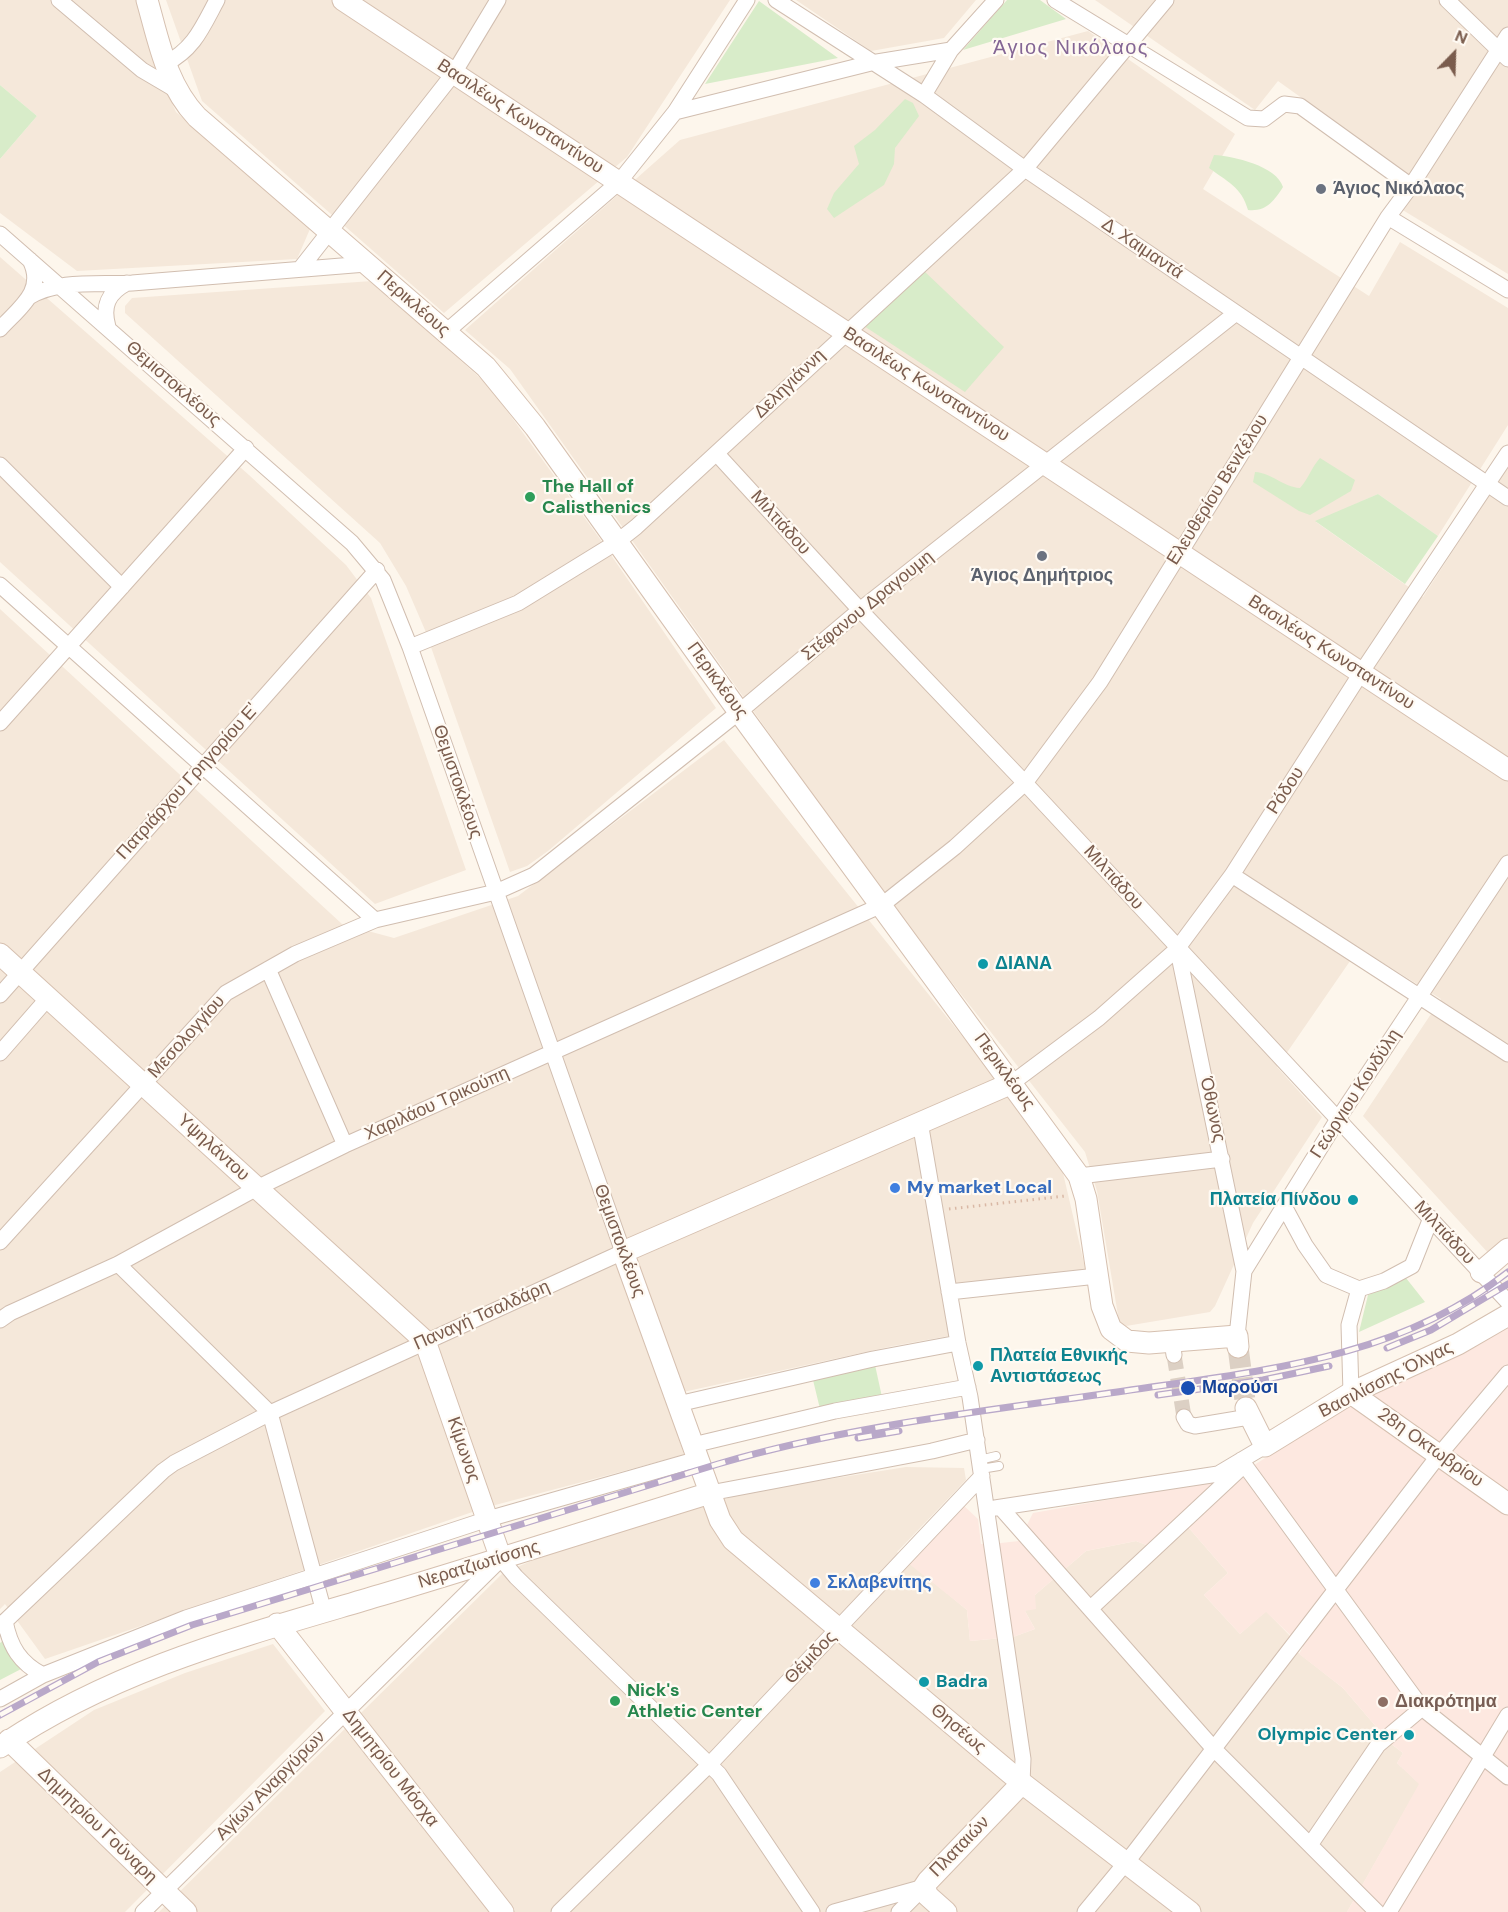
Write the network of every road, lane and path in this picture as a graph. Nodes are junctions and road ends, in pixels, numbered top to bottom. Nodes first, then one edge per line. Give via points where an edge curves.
1 (60, 0) edge
2 (147, 0) edge
3 (217, 0) edge
4 (343, 0) edge
5 (498, 0) edge
6 (747, 0) edge
7 (776, 0) edge
8 (996, 0) edge
9 (1055, 0) edge
10 (1166, 0) edge
11 (1447, 0) edge
12 (1508, 35) edge
13 (1128, 46) junction
14 (951, 50) junction
15 (1503, 54) edge
16 (871, 63) junction
17 (165, 64) junction
18 (454, 73) junction
19 (176, 90) junction
20 (924, 95) junction
21 (675, 112) junction
22 (1025, 169) junction
23 (619, 182) junction
24 (1411, 186) junction
25 (1388, 217) junction
26 (329, 232) junction
27 (0, 234) edge
28 (30, 260) junction
29 (366, 264) junction
30 (300, 269) junction
31 (127, 283) junction
32 (59, 285) junction
33 (1508, 290) edge
34 (29, 297) junction
35 (1236, 313) junction
36 (108, 327) junction
37 (0, 329) edge
38 (446, 332) junction
39 (845, 332) junction
40 (1302, 356) junction
41 (246, 448) junction
42 (1508, 453) edge
43 (717, 454) junction
44 (0, 465) edge
45 (1046, 465) junction
46 (1489, 485) junction
47 (1508, 498) edge
48 (617, 542) junction
49 (1179, 552) junction
50 (377, 570) junction
51 (0, 585) edge
52 (122, 587) junction
53 (860, 610) junction
54 (69, 646) junction
55 (410, 647) junction
56 (1361, 673) junction
57 (739, 712) junction
58 (0, 723) edge
59 (202, 766) junction
60 (1508, 770) edge
61 (1026, 783) junction
62 (1508, 863) edge
63 (1232, 875) junction
64 (496, 892) junction
65 (882, 905) junction
66 (375, 920) junction
67 (1178, 949) junction
68 (0, 954) edge
69 (268, 969) junction
70 (20, 973) junction
71 (0, 995) edge
72 (1420, 996) junction
73 (48, 998) junction
74 (553, 1052) junction
75 (0, 1053) edge
76 (1508, 1054) edge
77 (1012, 1083) junction
78 (144, 1085) junction
79 (1338, 1119) junction
80 (920, 1122) junction
81 (345, 1145) junction
82 (1222, 1159) junction
83 (1079, 1176) junction
84 (257, 1188) junction
85 (1068, 1195) dead end
86 (1284, 1206) junction
87 (935, 1210) junction
88 (1431, 1218) junction
89 (0, 1242) edge
90 (1508, 1249) edge
91 (623, 1252) junction
92 (118, 1264) junction
93 (1244, 1271) junction
94 (1481, 1272) junction
95 (1097, 1276) junction
96 (1359, 1289) junction
97 (949, 1292) junction
98 (1508, 1302) edge
99 (3, 1312) edge
100 (1508, 1315) edge
101 (425, 1341) junction
102 (1237, 1342) joint
103 (958, 1343) junction
104 (1508, 1373) edge
105 (968, 1387) junction
106 (1351, 1393) junction
107 (678, 1404) junction
108 (270, 1413) junction
109 (1248, 1413) joint
110 (1184, 1417) dead end
111 (977, 1440) junction
112 (1264, 1446) junction
113 (1439, 1455) junction
114 (996, 1456) dead end
115 (698, 1459) junction
116 (1243, 1462) junction
117 (999, 1466) dead end
118 (980, 1468) junction
119 (710, 1493) junction
120 (1508, 1504) edge
121 (993, 1509) junction
122 (488, 1519) junction
123 (501, 1559) junction
124 (315, 1577) junction
125 (1335, 1590) junction
126 (1091, 1608) junction
127 (324, 1612) junction
128 (3, 1624) edge
129 (276, 1624) junction
130 (838, 1629) junction
131 (43, 1675) junction
132 (0, 1699) edge
133 (1422, 1708) junction
134 (345, 1711) junction
135 (1508, 1715) edge
136 (5, 1743) edge
137 (1214, 1749) junction
138 (1480, 1757) junction
139 (709, 1765) junction
140 (1508, 1777) edge
141 (1022, 1783) junction
142 (1310, 1845) junction
143 (1127, 1862) junction
144 (924, 1887) junction
145 (164, 1892) junction
146 (143, 1912) edge
147 (186, 1912) edge
148 (503, 1912) edge
149 (559, 1912) edge
150 (812, 1912) edge
151 (834, 1912) edge
152 (899, 1912) edge
153 (946, 1912) edge
154 (1086, 1912) edge
155 (1190, 1912) edge
156 (1377, 1912) edge
157 (1389, 1912) edge

1 - 19 street via 141,70
2 - 17 street, Περικλέους
3 - 17 street via 196,40 183,54
4 - 18 street, Βασιλέως Κωνσταντίνου
5 - 18 street
6 - 21 street
7 - 16 street, Δ. Χαιμαντά
8 - 14 street
9 - 13 street
10 - 13 street, Δεληγιάννη
11 - 15 street
12 - 15 street, Ελευθερίου Βενιζέλου
13 - 22 street, Δεληγιάννη
13 - 24 street via 1248,118 1264,119 1284,104 1300,106
14 - 16 street
14 - 20 street
15 - 24 street, Ελευθερίου Βενιζέλου
16 - 20 street, Δ. Χαιμαντά
16 - 21 street
17 - 19 street, Περικλέους
18 - 23 street, Βασιλέως Κωνσταντίνου
18 - 26 street
19 - 26 street, Περικλέους via 197,117
20 - 22 street, Δ. Χαιμαντά
21 - 23 street
22 - 35 street, Δ. Χαιμαντά
22 - 39 street, Δεληγιάννη
23 - 38 street
23 - 39 street, Βασιλέως Κωνσταντίνου
24 - 25 street, Ελευθερίου Βενιζέλου
25 - 33 street
25 - 40 street, Ελευθερίου Βενιζέλου
26 - 29 street, Περικλέους
26 - 30 street
27 - 28 street, Θεμιστοκλέους
28 - 32 street, Θεμιστοκλέους
28 - 34 street via 36,272 36,286
29 - 30 street
29 - 38 street, Περικλέους
30 - 31 street
31 - 32 street
31 - 36 street via 115,289 107,300 104,314
32 - 34 street
32 - 36 street, Θεμιστοκλέους
34 - 37 street
35 - 40 street, Δ. Χαιμαντά
35 - 45 street, Στέφανου Δραγουμη
36 - 41 street, Θεμιστοκλέους
38 - 48 street, Περικλέους via 497,379
39 - 43 street, Δεληγιάννη
39 - 45 street, Βασιλέως Κωνσταντίνου
40 - 46 street, Δ. Χαιμαντά
40 - 49 street, Ελευθερίου Βενιζέλου
41 - 50 street, Θεμιστοκλέους
41 - 52 street
42 - 46 street, Ρόδου
43 - 48 street, Δεληγιάννη
43 - 53 street, Μιλτιάδου
44 - 52 street
45 - 49 street, Βασιλέως Κωνσταντίνου
45 - 53 street, Στέφανου Δραγουμη
46 - 47 street, Δ. Χαιμαντά
46 - 56 street, Ρόδου
48 - 55 street, Δεληγιάννη via 518,603
48 - 57 street, Περικλέους
49 - 56 street, Βασιλέως Κωνσταντίνου
49 - 61 street, Ελευθερίου Βενιζέλου via 1100,682
50 - 55 street, Θεμιστοκλέους
50 - 59 street, Πατριάρχου Γρηγορίου Ε'
51 - 54 street
52 - 54 street
53 - 57 street, Στέφανου Δραγουμη
53 - 61 street, Μιλτιάδου
54 - 58 street
54 - 59 street
55 - 64 street, Θεμιστοκλέους
56 - 60 street, Βασιλέως Κωνσταντίνου
56 - 63 street, Ρόδου
57 - 64 street, Στέφανου Δραγουμη via 534,875
57 - 65 street, Περικλέους
59 - 66 street
59 - 70 street, Πατριάρχου Γρηγορίου Ε'
61 - 65 street, Ελευθερίου Βενιζέλου
61 - 67 street, Μιλτιάδου
62 - 72 street, Γεώργιου Κονδύλη
63 - 67 street, Ρόδου
63 - 72 street
64 - 66 street, Μεσολογγίου
64 - 74 street, Θεμιστοκλέους
65 - 74 street, Χαριλάου Τρικούπη
65 - 77 street, Περικλέους
66 - 69 street, Μεσολογγίου
67 - 77 street, Ρόδου via 1100,1018
67 - 79 street, Μιλτιάδου
67 - 82 street, Όθωνος
68 - 70 street, Υψηλάντου
69 - 78 street, Μεσολογγίου via 226,993
69 - 81 street
70 - 71 street, Πατριάρχου Γρηγορίου Ε'
70 - 73 street, Υψηλάντου
72 - 76 street
72 - 79 street, Γεώργιου Κονδύλη
73 - 75 street
73 - 78 street, Υψηλάντου
74 - 81 street, Χαριλάου Τρικούπη
74 - 91 street, Θεμιστοκλέους
77 - 80 street, Παναγή Τσαλδάρη
77 - 83 street, Περικλέους
78 - 84 street, Υψηλάντου
78 - 89 street, Μεσολογγίου
79 - 86 street, Γεώργιου Κονδύλη
79 - 88 street, Μιλτιάδου
80 - 87 street
80 - 91 street, Παναγή Τσαλδάρη
81 - 84 street, Χαριλάου Τρικούπη
82 - 83 street
82 - 93 street, Όθωνος
83 - 95 street, Περικλέους
84 - 92 street, Χαριλάου Τρικούπη
84 - 101 street, Υψηλάντου
85 - 87 path
86 - 93 street, Γεώργιου Κονδύλη
86 - 96 street via 1326,1275
87 - 97 street
88 - 94 street, Μιλτιάδου
88 - 96 street via 1412,1266
90 - 94 street
91 - 101 street, Παναγή Τσαλδάρη
91 - 107 street, Θεμιστοκλέους
92 - 99 street, Χαριλάου Τρικούπη
92 - 108 street
93 - 102 street, Γεώργιου Κονδύλη
94 - 98 street, Μιλτιάδου
95 - 97 street
95 - 102 street, Περικλέους via 1111,1329 1127,1341 1173,1348
96 - 106 street via 1349,1325
97 - 103 street
100 - 106 street, Βασιλίσσης Όλγας via 1458,1344
101 - 108 street, Παναγή Τσαλδάρη
101 - 122 street, Κίμωνος
103 - 105 street
103 - 107 street
104 - 113 street
105 - 111 street
105 - 115 street via 835,1411
106 - 112 street, Βασιλίσσης Όλγας
106 - 113 street, 28η Οκτωβρίου
107 - 115 street, Θεμιστοκλέους
108 - 124 street
108 - 128 street, Παναγή Τσαλδάρη via 163,1471
109 - 110 street via 1195,1426
109 - 112 street
111 - 118 street
111 - 119 street, Νερατζιωτίσσης
112 - 116 street
113 - 120 street, 28η Οκτωβρίου
113 - 125 street
114 - 118 lane
115 - 119 street, Θησέως
115 - 122 street
116 - 121 street via 1218,1474
116 - 125 street
116 - 126 street
117 - 118 lane
118 - 121 street
118 - 130 street, Θέμιδος
119 - 123 street, Νερατζιωτίσσης
119 - 130 street, Θησέως via 733,1540
121 - 126 street
121 - 141 street via 1023,1759
122 - 123 street, Κίμωνος
122 - 124 street
123 - 127 street, Νερατζιωτίσσης
123 - 134 street, Αγίων Αναργύρων
123 - 139 street
124 - 127 street
124 - 131 street via 186,1618
125 - 133 street
125 - 137 street
126 - 137 street
127 - 129 street, Νερατζιωτίσσης
128 - 131 street via 16,1654
129 - 134 street, Δημητρίου Μόσχα
129 - 136 street, Νερατζιωτίσσης via 204,1647 120,1682 55,1713
130 - 139 street, Θέμιδος
130 - 141 street, Θησέως
131 - 132 street
133 - 138 street
133 - 142 street via 1378,1745
134 - 145 street, Αγίων Αναργύρων
134 - 148 street, Δημητρίου Μόσχα
135 - 138 street
136 - 145 street, Δημητρίου Γούναρη
137 - 142 street
137 - 143 street
138 - 140 street
138 - 157 street
139 - 149 street, Θέμιδος
139 - 150 street via 719,1774
141 - 143 street, Θησέως
141 - 144 street, Πλαταιών
142 - 156 street
143 - 154 street
143 - 155 street, Θησέως
144 - 151 street
144 - 152 street, Πλαταιών
144 - 153 street
145 - 146 street, Αγίων Αναργύρων
145 - 147 street, Δημητρίου Γούναρη

